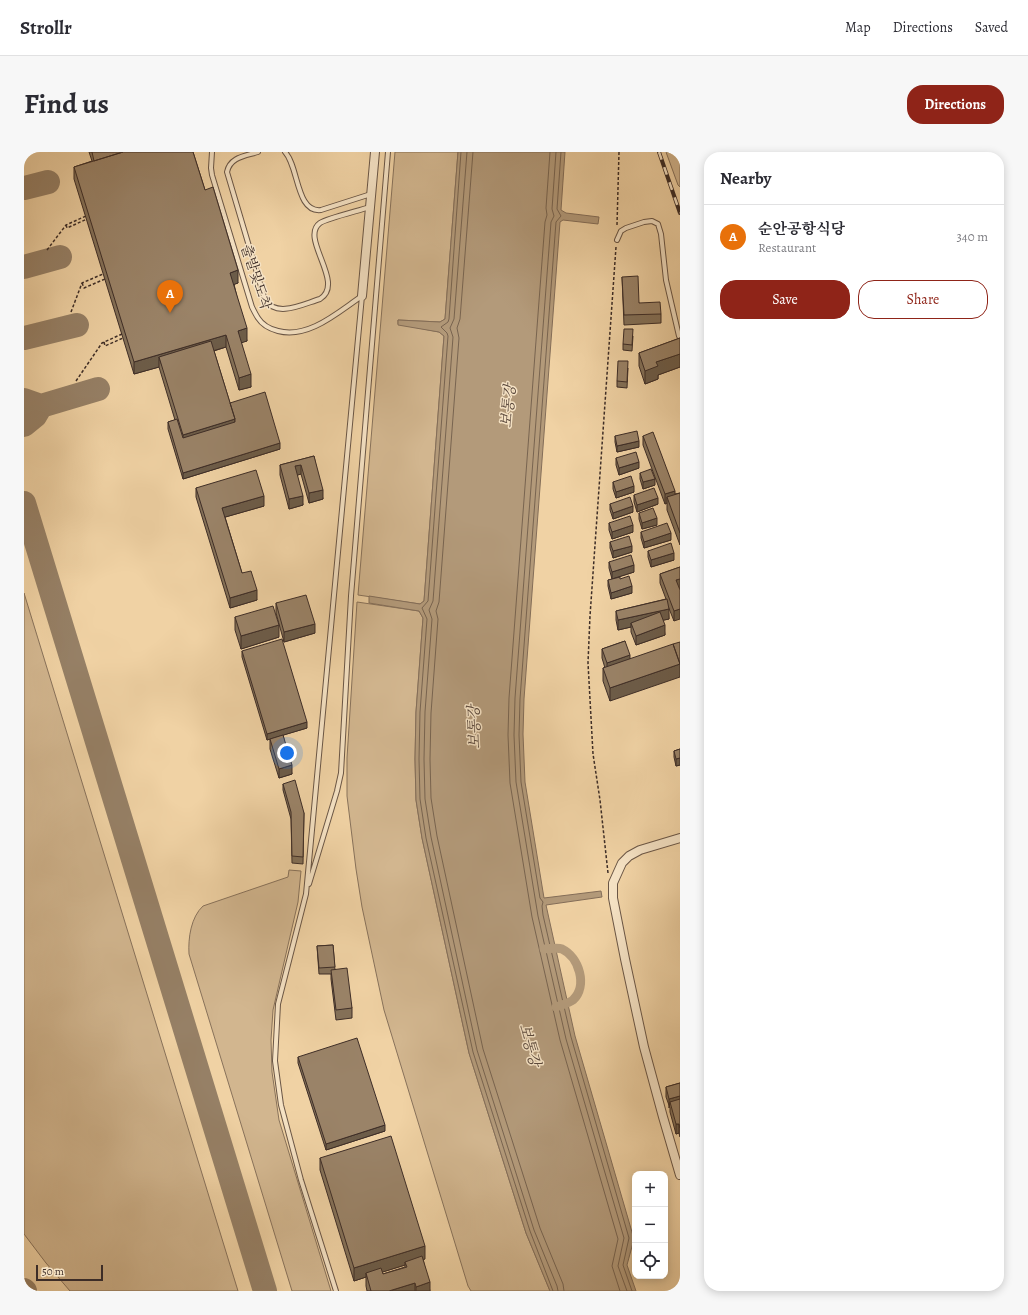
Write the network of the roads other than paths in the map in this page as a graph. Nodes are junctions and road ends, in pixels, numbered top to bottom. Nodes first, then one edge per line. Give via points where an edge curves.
1 (212, 152) edge
2 (258, 152) edge
3 (285, 152) edge
4 (375, 152) edge
5 (388, 152) edge
6 (371, 194) junction
7 (370, 207) junction
8 (617, 240) road end
9 (362, 296) junction
10 (679, 336) edge
11 (680, 838) edge
12 (306, 894) junction
13 (680, 1175) edge
14 (336, 1291) edge

1 - 9 lane, 출발및도착 via 212,175 252,307 258,319 272,330 297,332 320,323
2 - 7 lane via 234,160 227,172 266,300 276,309 286,309 324,296 329,284 314,235 317,227 324,222
3 - 6 lane via 309,208 321,210
4 - 6 street
5 - 12 lane via 351,596 341,773
6 - 7 street
7 - 9 street
8 - 10 lane via 626,228 644,222 652,221 658,224 666,280
9 - 12 lane
11 - 13 street via 629,856 615,877 613,898 644,1047
12 - 14 lane via 278,1004 275,1061 281,1105 299,1173

